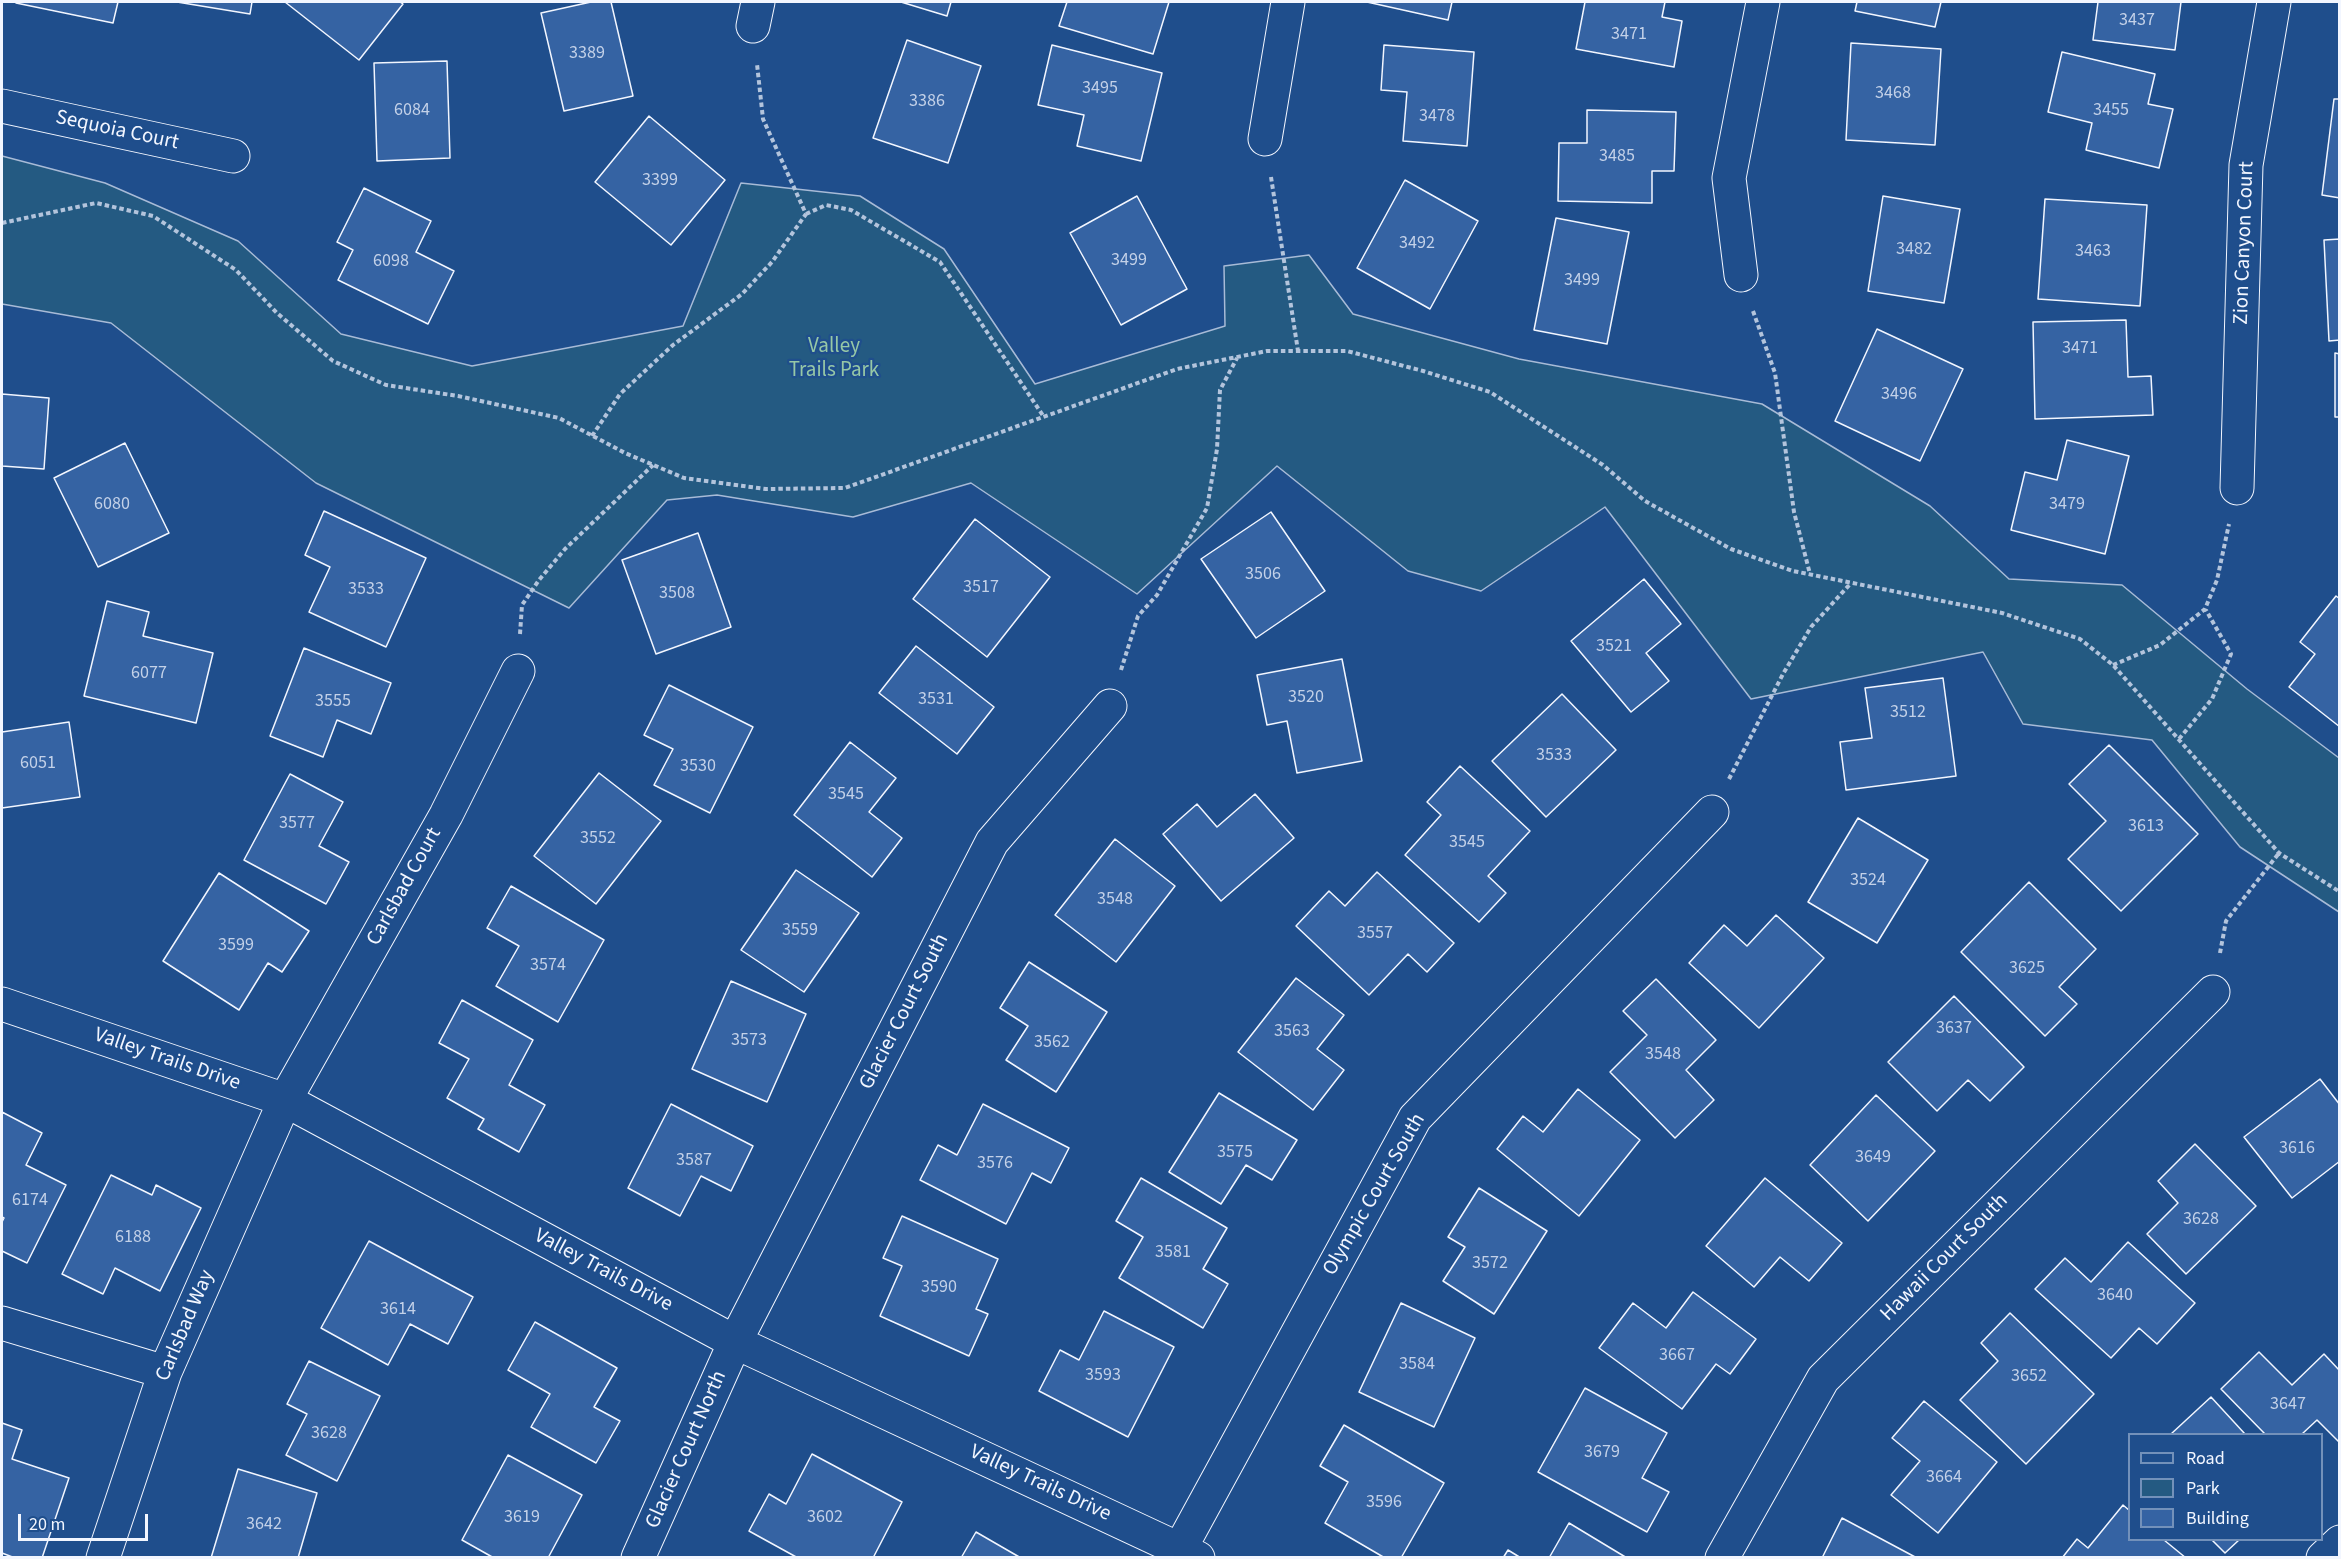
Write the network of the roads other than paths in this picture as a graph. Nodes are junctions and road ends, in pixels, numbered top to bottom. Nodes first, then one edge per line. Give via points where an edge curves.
1 (1288, 2) edge
2 (1763, 2) edge
3 (2274, 2) edge
4 (2, 106) edge
5 (1265, 139) road end
6 (233, 156) dead end
7 (1741, 275) road end
8 (2237, 488) road end
9 (518, 671) road end
10 (1110, 706) road end
11 (1712, 812) road end
12 (2213, 992) road end
13 (2, 1004) edge
14 (285, 1100) junction
15 (2, 1323) edge
16 (735, 1342) junction
17 (165, 1372) junction
18 (2340, 1542) edge
19 (1184, 1554) edge
20 (103, 1557) edge
21 (638, 1557) edge
22 (1722, 1557) edge
23 (2323, 1557) edge

1 - 5 street
2 - 7 street via 1729,178
3 - 8 street, Zion Canyon Court via 2246,165
4 - 6 street, Sequoia Court
9 - 14 street, Carlsbad Court via 446,815
10 - 16 street, Glacier Court South via 992,842
11 - 19 street, Olympic Court South via 1415,1118
12 - 22 street, Hawaii Court South via 1823,1379
13 - 14 street, Valley Trails Drive
14 - 16 street, Valley Trails Drive
14 - 17 street, Carlsbad Way
15 - 17 street
16 - 19 street, Valley Trails Drive
16 - 21 street, Glacier Court North
17 - 20 street, Carlsbad Way
18 - 23 street

